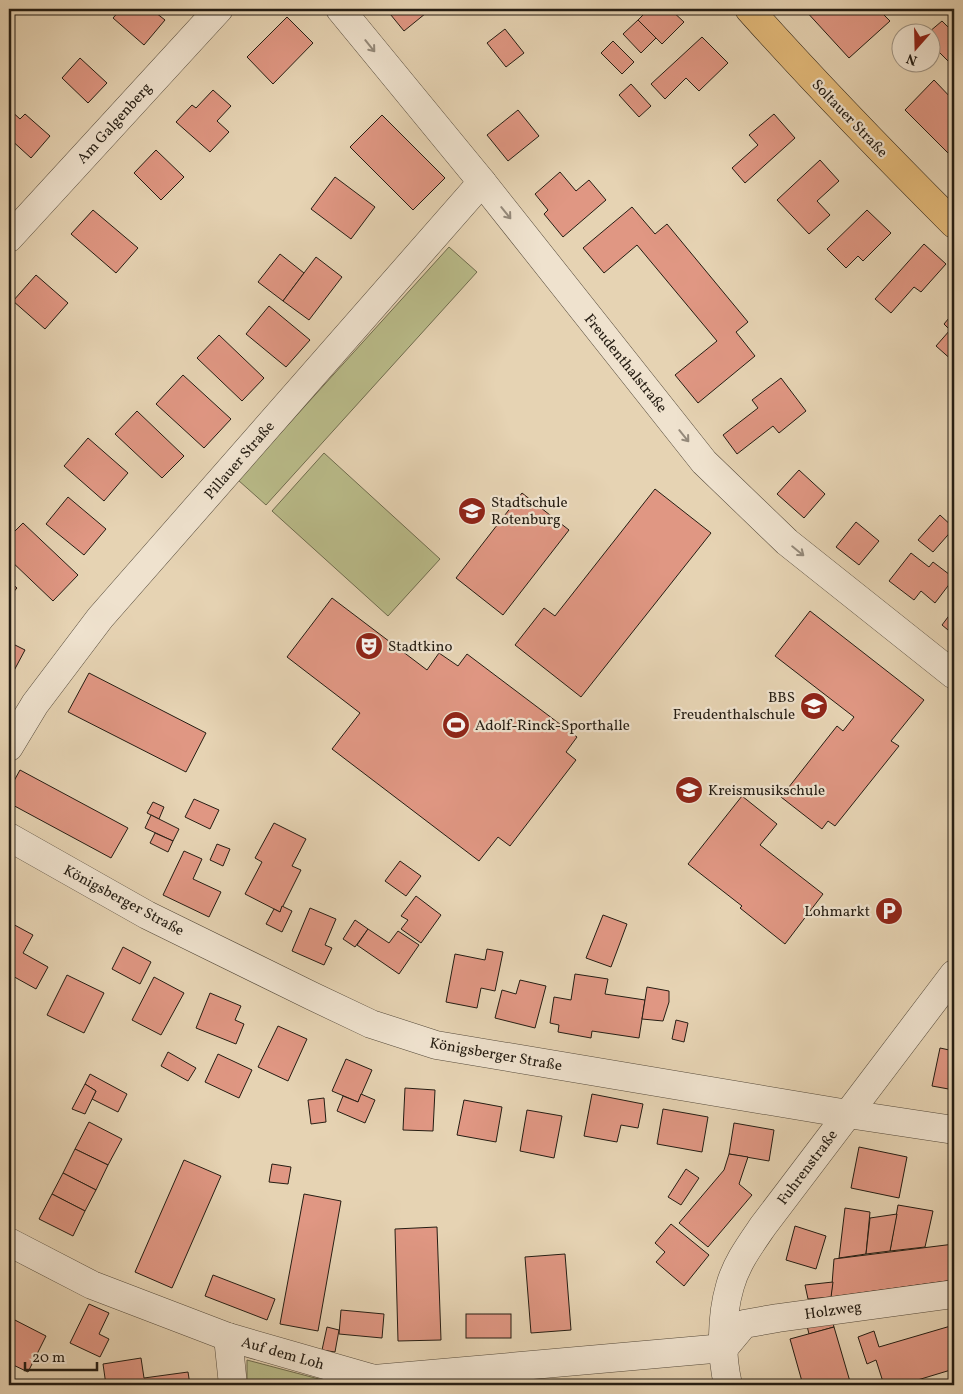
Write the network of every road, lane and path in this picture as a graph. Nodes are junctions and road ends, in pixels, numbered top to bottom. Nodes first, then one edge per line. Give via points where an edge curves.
1 (219, 9) edge
2 (340, 9) edge
3 (749, 9) edge
4 (482, 182) junction
5 (954, 224) edge
6 (9, 238) edge
7 (954, 675) edge
8 (9, 747) edge
9 (9, 837) edge
10 (954, 974) edge
11 (848, 1114) junction
12 (954, 1130) edge
13 (9, 1242) edge
14 (954, 1294) edge
15 (228, 1337) junction
16 (724, 1348) junction
17 (368, 1382) edge
18 (234, 1385) edge
19 (728, 1385) edge

1 - 6 street, Am Galgenberg
2 -> 4 street, Freudenthalstraße
3 - 5 main road, Soltauer Straße
4 -> 7 street, Freudenthalstraße via 704,462 787,542
4 - 8 street, Pillauer Straße via 100,618 35,704
9 - 11 street, Königsberger Straße via 147,915 363,1020 436,1045
10 - 11 street, Fuhrenstraße
11 - 12 street, Königsberger Straße
11 - 16 street, Fuhrenstraße via 763,1226 741,1261 730,1286 724,1316
13 - 15 street, Auf dem Loh via 92,1285
14 - 16 street, Holzweg via 744,1324
15 - 17 street, Auf dem Loh
15 - 18 street
16 - 17 street, Auf dem Loh
16 - 19 street, Fuhrenstraße

